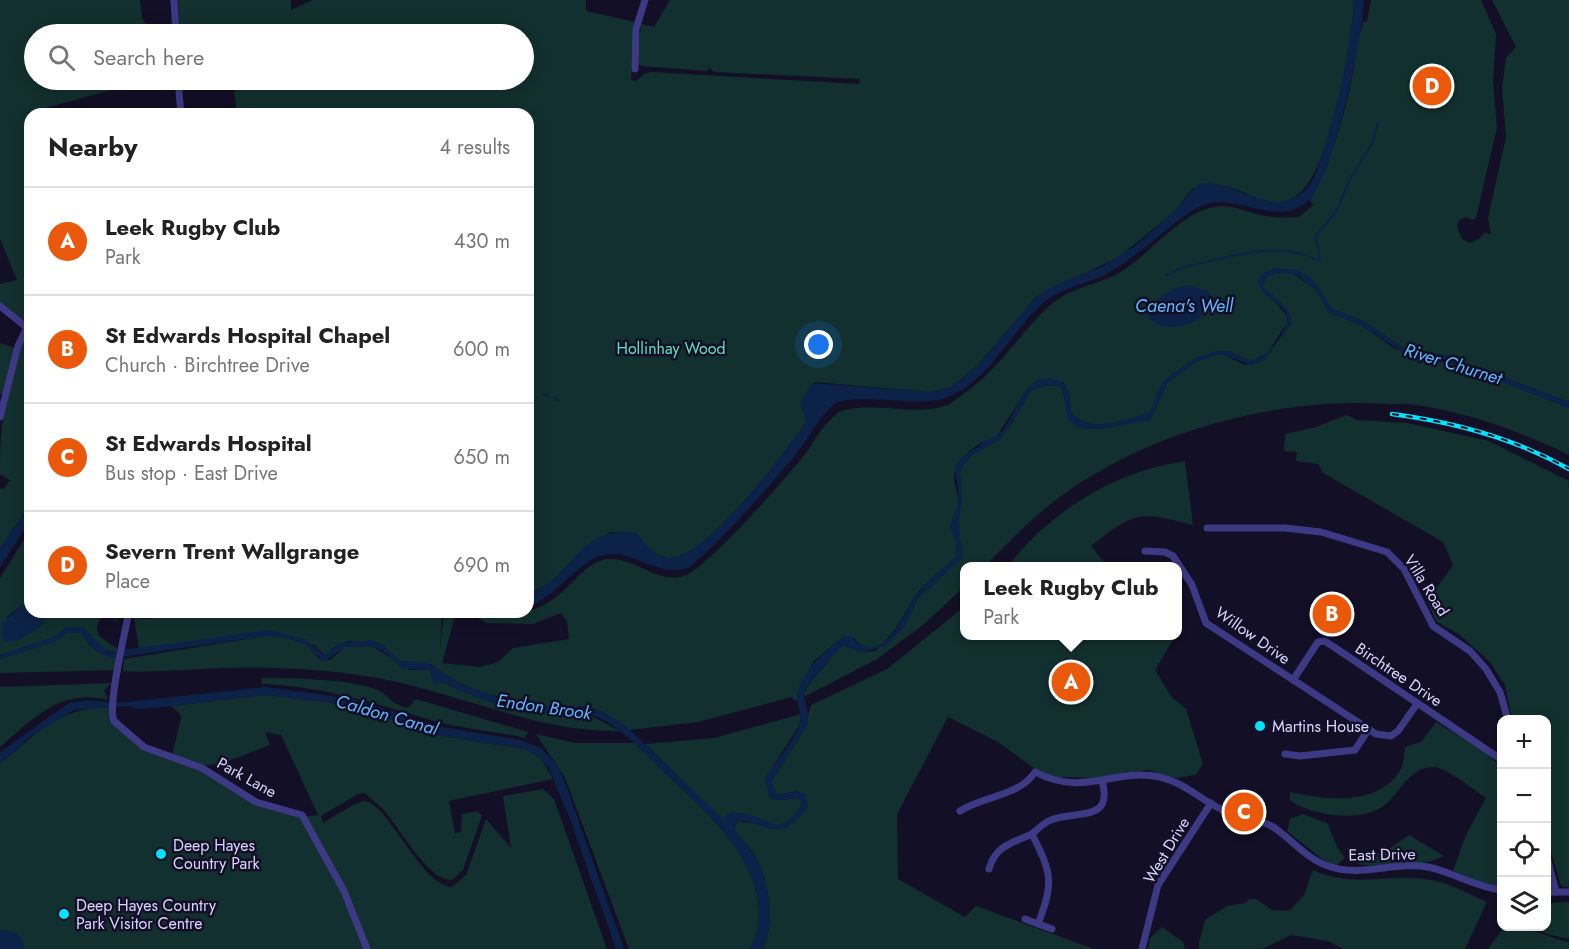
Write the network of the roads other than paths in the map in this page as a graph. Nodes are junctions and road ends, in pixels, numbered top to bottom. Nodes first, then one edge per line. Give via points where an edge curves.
1 (174, 0) edge
2 (645, 0) edge
3 (175, 24) edge
4 (635, 69) dead end
5 (179, 90) edge
6 (180, 108) edge
7 (0, 306) edge
8 (24, 324) edge
9 (24, 336) edge
10 (0, 417) edge
11 (1207, 528) dead end
12 (1145, 551) dead end
13 (1177, 562) edge
14 (1182, 570) edge
15 (128, 618) edge
16 (1293, 680) junction
17 (1417, 704) junction
18 (1507, 715) edge
19 (1368, 730) junction
20 (1285, 754) dead end
21 (1497, 757) edge
22 (1102, 781) junction
23 (1211, 803) junction
24 (960, 811) dead end
25 (1032, 834) junction
26 (989, 869) dead end
27 (1551, 872) edge
28 (1497, 889) edge
29 (1551, 892) edge
30 (1556, 892) junction
31 (1569, 892) edge
32 (1025, 919) dead end
33 (1038, 924) junction
34 (1052, 929) dead end
35 (367, 949) edge
36 (1142, 949) edge

1 - 3 street
2 - 4 street via 636,29
5 - 6 street
7 - 8 street
9 - 10 street
11 - 18 street, Villa Road via 1321,532 1387,552 1404,569 1433,626 1470,651 1486,669 1500,692
12 - 13 street, Willow Drive via 1165,552
14 - 16 street, Willow Drive via 1206,622
15 - 35 street, Park Lane via 112,697 114,721 144,747 202,768 256,802 302,815 344,891
16 - 17 street, Birchtree Drive via 1318,642 1325,641
16 - 19 street, Willow Drive
17 - 19 street, Willow Drive via 1391,736
17 - 21 street, Birchtree Drive
19 - 20 street via 1355,750
22 - 23 street, East Drive via 1158,777 1179,783
22 - 24 street, East Drive via 1078,784 1035,772 1020,787
22 - 25 street via 1107,796 1103,805 1094,811 1050,820
23 - 28 street, East Drive via 1275,828 1307,855 1329,867 1374,871 1427,867
23 - 36 street, West Drive via 1158,885
25 - 26 street via 1001,847
25 - 33 street via 1051,886
27 - 30 street
29 - 30 street
30 - 31 street
32 - 33 street
33 - 34 street

